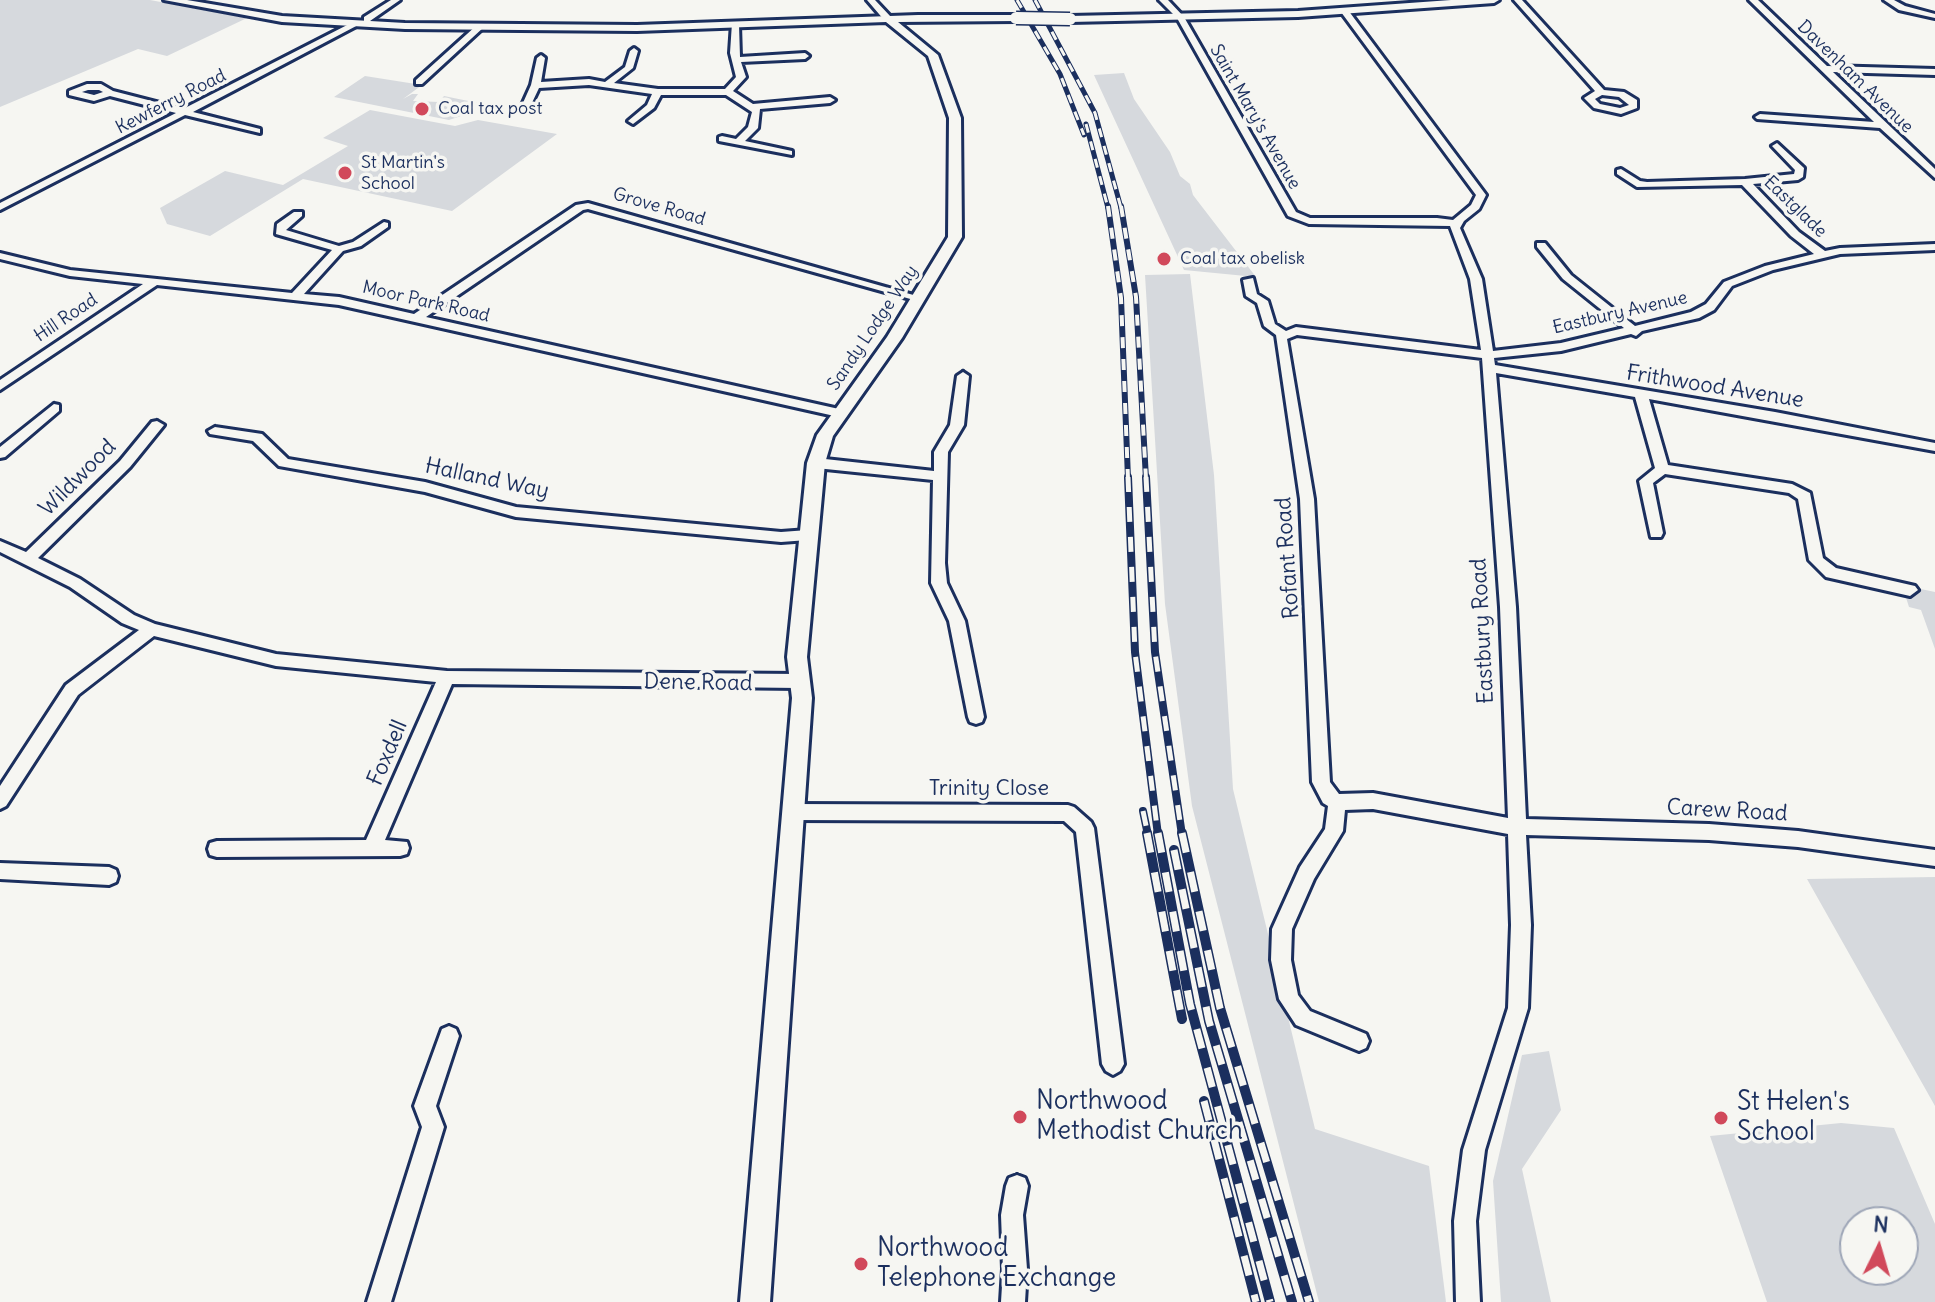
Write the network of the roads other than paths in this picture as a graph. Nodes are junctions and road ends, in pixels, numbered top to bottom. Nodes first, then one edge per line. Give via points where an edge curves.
1 (169, 0) edge
2 (396, 0) edge
3 (871, 0) edge
4 (1163, 0) edge
5 (1333, 0) edge
6 (1494, 0) edge
7 (1518, 0) edge
8 (1753, 0) edge
9 (1888, 0) edge
10 (1346, 12) junction
11 (1935, 16) edge
12 (1180, 17) junction
13 (888, 19) junction
14 (361, 20) junction
15 (380, 20) dead end
16 (735, 25) junction
17 (480, 27) junction
18 (634, 51) dead end
19 (805, 56) dead end
20 (541, 58) dead end
21 (738, 60) junction
22 (1823, 69) junction
23 (1935, 72) edge
24 (419, 82) dead end
25 (607, 84) junction
26 (536, 85) junction
27 (658, 92) junction
28 (728, 92) junction
29 (1601, 92) dead end
30 (110, 93) dead end
31 (830, 100) dead end
32 (527, 105) dead end
33 (754, 107) junction
34 (187, 111) junction
35 (1760, 117) dead end
36 (633, 121) dead end
37 (1882, 125) junction
38 (257, 131) dead end
39 (722, 139) dead end
40 (739, 142) junction
41 (1777, 146) dead end
42 (788, 153) dead end
43 (1621, 172) dead end
44 (1935, 175) edge
45 (1745, 182) junction
46 (0, 194) edge
47 (16, 199) junction
48 (0, 207) edge
49 (298, 214) dead end
50 (1456, 224) junction
51 (384, 225) dead end
52 (1541, 245) dead end
53 (1935, 247) edge
54 (339, 249) junction
55 (1823, 255) junction
56 (0, 256) edge
57 (1249, 280) dead end
58 (154, 282) junction
59 (296, 295) junction
60 (918, 298) junction
61 (416, 318) junction
62 (1636, 332) junction
63 (1283, 334) junction
64 (1488, 362) junction
65 (963, 376) dead end
66 (0, 386) edge
67 (1641, 395) junction
68 (54, 408) dead end
69 (839, 413) junction
70 (157, 425) dead end
71 (215, 431) dead end
72 (1935, 447) edge
73 (0, 454) edge
74 (816, 463) junction
75 (1662, 469) junction
76 (938, 476) junction
77 (1656, 533) dead end
78 (808, 535) junction
79 (0, 546) edge
80 (28, 559) junction
81 (1910, 590) dead end
82 (152, 629) junction
83 (447, 677) junction
84 (799, 681) junction
85 (976, 717) dead end
86 (0, 801) edge
87 (1337, 802) junction
88 (792, 812) junction
89 (1514, 827) junction
90 (372, 848) junction
91 (400, 848) dead end
92 (217, 849) dead end
93 (1935, 858) edge
94 (0, 871) edge
95 (109, 876) dead end
96 (449, 1036) dead end
97 (1359, 1041) dead end
98 (1113, 1064) dead end
99 (1017, 1186) dead end
100 (379, 1302) edge
101 (755, 1302) edge
102 (1013, 1302) edge
103 (1468, 1302) edge

1 - 14 street via 282,19
2 - 14 street, Kewferry Road
3 - 13 street
4 - 12 street
5 - 10 street
6 - 10 street
7 - 29 street
8 - 22 street, Davenham Avenue
9 - 11 street
10 - 12 street
10 - 50 street via 1479,190 1479,202
12 - 13 street, bridge
12 - 50 street, Saint Mary's Avenue via 1292,214 1309,221
13 - 16 street
13 - 60 street, Sandy Lodge Way via 933,55 957,129 955,237
14 - 15 street
14 - 17 street
14 - 34 street, Kewferry Road
16 - 17 street
16 - 21 street
17 - 24 street
18 - 25 street via 629,68
19 - 21 street
20 - 26 street
21 - 28 street via 741,77
22 - 23 street
22 - 37 street, Davenham Avenue
25 - 26 street
25 - 27 street
26 - 32 street
27 - 28 street
27 - 36 street
28 - 33 street
30 - 34 street
31 - 33 street
33 - 40 street via 757,121
34 - 38 street
34 - 47 street, Kewferry Road
35 - 37 street
37 - 44 street, Davenham Avenue
39 - 40 street
40 - 42 street
41 - 45 street, Eastglade via 1800,170 1798,177
43 - 45 street, Eastglade via 1647,185
45 - 55 street, Eastglade
46 - 47 street
47 - 48 street, Kewferry Road
49 - 54 street via 280,232
50 - 64 street, Eastbury Road via 1476,279
51 - 54 street via 357,244
52 - 62 street via 1567,277
53 - 55 street, Eastbury Avenue
54 - 59 street
55 - 62 street, Eastbury Avenue via 1739,278 1704,311
56 - 58 street, Moor Park Road via 70,273
57 - 63 street via 1270,326
58 - 59 street, Moor Park Road
58 - 66 street, Hill Road
59 - 61 street, Moor Park Road
60 - 61 street, Grove Road via 588,206
60 - 69 street, Sandy Lodge Way
61 - 69 street, Moor Park Road
62 - 64 street, Eastbury Avenue
63 - 64 street via 1296,331
63 - 87 street, Rofant Road via 1307,499 1322,788
64 - 67 street, Frithwood Avenue
64 - 89 street, Eastbury Road via 1508,607
65 - 76 street via 961,411 941,452
67 - 72 street, Frithwood Avenue
67 - 75 street
68 - 73 street
69 - 74 street, Sandy Lodge Way
70 - 80 street, Wildwood
71 - 78 street, Halland Way via 257,437 284,463 425,487 516,512 781,537
74 - 76 street
74 - 78 street, Sandy Lodge Way
75 - 77 street via 1646,481
75 - 81 street via 1792,489 1805,496 1816,560 1831,573
76 - 85 street via 939,583 957,621
78 - 84 street, Sandy Lodge Way
79 - 80 street, Dene Road
80 - 82 street, Dene Road
82 - 83 street, Dene Road via 276,660
82 - 86 street via 72,690
83 - 84 street, Dene Road
83 - 90 street, Foxdell
84 - 88 street
87 - 89 street via 1373,801
87 - 97 street via 1334,831 1307,873 1282,929 1281,960 1289,999 1303,1018
88 - 98 street, Trinity Close via 1068,813 1085,828
88 - 101 street
89 - 93 street, Carew Road via 1709,832
89 - 103 street, Eastbury Road via 1521,925 1518,1008 1474,1150 1465,1221
90 - 91 street
90 - 92 street
94 - 95 street
96 - 100 street via 425,1106 433,1127
99 - 102 street

